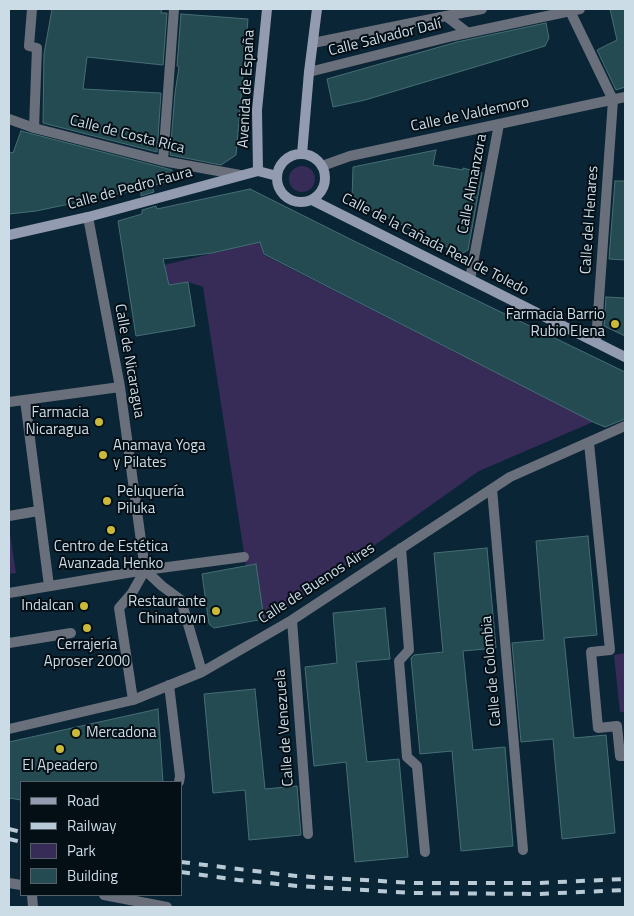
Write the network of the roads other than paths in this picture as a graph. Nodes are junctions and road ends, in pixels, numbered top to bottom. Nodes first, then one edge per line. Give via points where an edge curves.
1 (32, 9) edge
2 (174, 9) edge
3 (267, 9) edge
4 (317, 9) edge
5 (482, 9) edge
6 (575, 10) edge
7 (446, 16) junction
8 (468, 33) junction
9 (313, 43) junction
10 (309, 72) junction
11 (625, 97) edge
12 (613, 100) junction
13 (9, 119) edge
14 (499, 124) junction
15 (34, 128) junction
16 (302, 154) junction
17 (163, 161) junction
18 (322, 166) junction
19 (258, 171) junction
20 (240, 175) junction
21 (277, 176) junction
22 (312, 200) junction
23 (88, 217) junction
24 (9, 235) edge
25 (470, 279) junction
26 (596, 342) junction
27 (625, 357) edge
28 (120, 387) junction
29 (25, 400) junction
30 (9, 402) edge
31 (625, 426) edge
32 (588, 443) junction
33 (492, 489) junction
34 (38, 512) junction
35 (9, 516) edge
36 (402, 548) junction
37 (244, 557) dead end
38 (145, 570) junction
39 (49, 586) junction
40 (9, 593) edge
41 (292, 620) junction
42 (71, 633) dead end
43 (9, 643) edge
44 (202, 672) junction
45 (169, 685) junction
46 (133, 700) junction
47 (9, 729) edge
48 (625, 756) edge
49 (179, 781) edge
50 (308, 834) dead end
51 (523, 850) dead end
52 (425, 852) dead end
53 (109, 896) edge
54 (167, 907) edge

1 - 15 street via 28,46 37,48
2 - 17 street
3 - 19 street, Avenida de España via 258,110
4 - 9 street
5 - 7 street, Calle Salvador Dalí
6 - 8 street, Calle Salvador Dalí
6 - 12 street
7 - 8 street, Calle Salvador Dalí
7 - 9 street, Calle Salvador Dalí
8 - 10 street, Calle Salvador Dalí
9 - 10 street
10 - 16 street
11 - 12 street, Calle de Valdemoro
12 - 14 street, Calle de Valdemoro
12 - 26 street, Calle del Henares
13 - 15 street, Calle de Costa Rica
14 - 18 street, Calle de Valdemoro via 350,156
14 - 25 street, Calle Almanzora
15 - 17 street, Calle de Costa Rica
16 - 18 street via 315,158
16 - 21 street via 286,159
17 - 20 street, Calle de Costa Rica
18 - 22 street via 325,182 319,195
19 - 20 street, Calle de Pedro Faura
19 - 21 street
20 - 23 street, Calle de Pedro Faura
21 - 22 street via 284,196 300,203
22 - 25 street, Calle de la Cañada Real de Toledo
23 - 24 street, Calle de Pedro Faura
23 - 28 street, Calle de Nicaragua
25 - 26 street, Calle de la Cañada Real de Toledo
26 - 27 street, Calle de la Cañada Real de Toledo
28 - 29 street
28 - 38 street, Calle de Nicaragua
29 - 30 street
29 - 34 street
31 - 32 street, Calle de Buenos Aires
32 - 33 street, Calle de Buenos Aires via 510,477
32 - 48 street via 610,650 591,652 598,728 617,726 620,756
33 - 36 street, Calle de Buenos Aires
33 - 51 street, Calle de Colombia
34 - 35 street
34 - 39 street
36 - 41 street, Calle de Buenos Aires
36 - 52 street via 409,650 399,661 407,757 417,766
37 - 38 street
38 - 39 street
38 - 44 street via 181,600
38 - 46 street via 119,608
39 - 40 street
41 - 44 street, Calle de Buenos Aires
41 - 50 street, Calle de Venezuela
42 - 43 street
44 - 45 street, Calle de Buenos Aires
45 - 46 street, Calle de Buenos Aires
45 - 49 street
46 - 47 street, Calle de Buenos Aires
53 - 54 street

